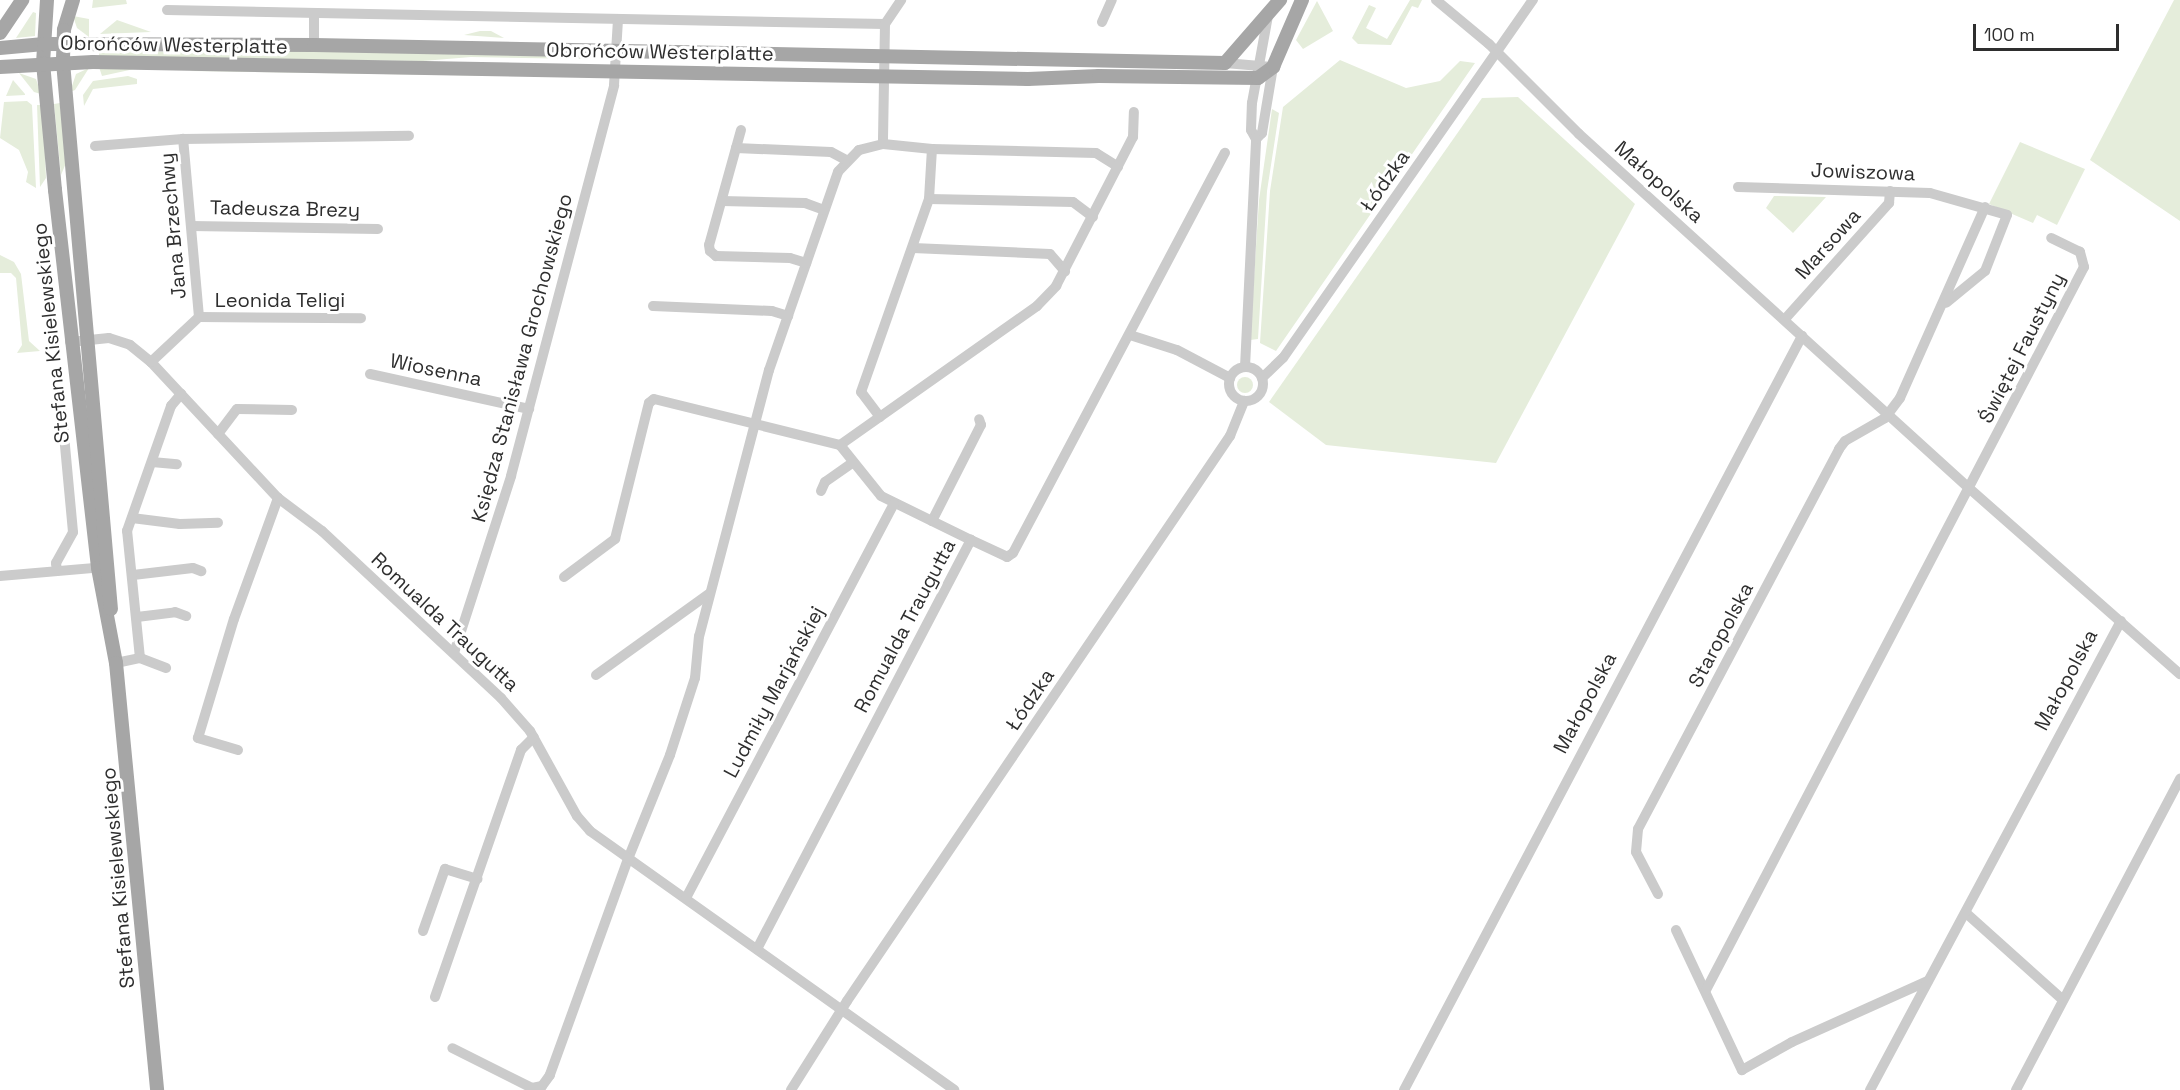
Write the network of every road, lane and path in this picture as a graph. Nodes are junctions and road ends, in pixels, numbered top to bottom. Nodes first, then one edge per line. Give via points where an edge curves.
1 (22, 0) edge
2 (47, 0) edge
3 (73, 0) edge
4 (901, 0) edge
5 (1112, 0) edge
6 (1280, 0) edge
7 (1302, 0) edge
8 (1436, 0) edge
9 (1533, 0) edge
10 (167, 10) dead end
11 (314, 16) junction
12 (1268, 16) junction
13 (618, 18) junction
14 (1102, 22) dead end
15 (885, 24) junction
16 (0, 33) edge
17 (44, 44) junction
18 (63, 45) junction
19 (314, 45) junction
20 (0, 48) edge
21 (616, 52) junction
22 (1496, 52) junction
23 (884, 58) junction
24 (63, 62) junction
25 (44, 63) junction
26 (1225, 63) junction
27 (0, 67) edge
28 (616, 70) junction
29 (1263, 70) junction
30 (884, 77) junction
31 (1134, 112) dead end
32 (741, 130) dead end
33 (409, 136) dead end
34 (183, 139) junction
35 (1256, 139) junction
36 (883, 144) junction
37 (94, 146) dead end
38 (736, 148) junction
39 (932, 149) junction
40 (1225, 153) dead end
41 (846, 160) junction
42 (1118, 167) junction
43 (1738, 187) dead end
44 (1890, 190) junction
45 (929, 199) junction
46 (722, 201) junction
47 (1985, 207) junction
48 (824, 210) junction
49 (1092, 217) junction
50 (191, 226) junction
51 (378, 229) dead end
52 (2051, 238) dead end
53 (913, 248) junction
54 (806, 263) junction
55 (1065, 271) junction
56 (1944, 304) junction
57 (653, 306) dead end
58 (788, 316) junction
59 (199, 317) junction
60 (361, 318) dead end
61 (1785, 320) junction
62 (1130, 335) junction
63 (1802, 336) junction
64 (88, 339) junction
65 (70, 342) junction
66 (151, 362) junction
67 (1245, 367) junction
68 (370, 374) dead end
69 (1230, 378) junction
70 (1262, 378) junction
71 (60, 392) dead end
72 (181, 394) junction
73 (1244, 401) junction
74 (529, 409) junction
75 (292, 410) dead end
76 (1889, 414) junction
77 (880, 417) junction
78 (979, 418) dead end
79 (754, 422) junction
80 (218, 434) junction
81 (840, 446) junction
82 (152, 462) junction
83 (177, 464) dead end
84 (851, 464) junction
85 (1970, 489) junction
86 (821, 491) dead end
87 (278, 498) junction
88 (894, 503) junction
89 (132, 518) junction
90 (932, 521) junction
91 (218, 524) dead end
92 (971, 540) junction
93 (103, 567) junction
94 (57, 571) junction
95 (201, 571) dead end
96 (133, 575) junction
97 (0, 576) edge
98 (564, 577) dead end
99 (710, 593) junction
100 (186, 616) dead end
101 (137, 617) junction
102 (2121, 621) junction
103 (454, 653) junction
104 (140, 658) junction
105 (116, 663) junction
106 (166, 668) dead end
107 (2180, 674) edge
108 (596, 675) dead end
109 (534, 737) junction
110 (238, 750) dead end
111 (2180, 779) edge
112 (628, 859) junction
113 (478, 879) junction
114 (1658, 894) dead end
115 (686, 898) junction
116 (1966, 913) junction
117 (1676, 930) dead end
118 (423, 931) dead end
119 (757, 949) junction
120 (1928, 981) junction
121 (1706, 990) junction
122 (435, 997) dead end
123 (2063, 1000) junction
124 (839, 1012) junction
125 (452, 1048) dead end
126 (157, 1090) edge
127 (791, 1090) edge
128 (954, 1090) edge
129 (1404, 1090) edge
130 (1870, 1090) edge
131 (2016, 1090) edge

1 - 16 main road
2 - 17 main road, Stefana Kisielewskiego
3 - 18 main road, Stefana Kisielewskiego
4 - 15 street
5 - 14 street
6 - 12 main road
7 - 29 main road
8 - 22 street, Małopolska
9 - 22 street, Łódzka
10 - 11 street
11 - 13 street
11 - 19 street
12 - 26 main road
12 - 29 street
13 - 15 street
13 - 21 street, Księdza Stanisława Grochowskiego
15 - 23 street
17 - 18 main road, Obrońców Westerplatte
17 - 20 main road, Obrońców Westerplatte
17 - 25 main road, Stefana Kisielewskiego
18 - 19 main road, Obrońców Westerplatte
18 - 24 main road, Stefana Kisielewskiego
19 - 21 main road, Obrońców Westerplatte
21 - 23 main road, Obrońców Westerplatte
21 - 28 street, Księdza Stanisława Grochowskiego
22 - 61 street, Małopolska via 1578,134
22 - 70 street, Łódzka via 1284,358
23 - 26 main road, Obrońców Westerplatte
23 - 30 street
24 - 25 main road, Obrońców Westerplatte
24 - 28 main road, Obrońców Westerplatte
24 - 64 main road, Stefana Kisielewskiego
25 - 27 main road, Obrońców Westerplatte
25 - 65 main road, Stefana Kisielewskiego
26 - 29 street, Obrońców Westerplatte
28 - 30 main road, Obrońców Westerplatte
28 - 74 street, Księdza Stanisława Grochowskiego
29 - 30 main road, Obrońców Westerplatte
29 - 35 street via 1251,121
29 - 35 street via 1262,133
30 - 36 street
31 - 42 street via 1133,137
32 - 38 street
33 - 34 street
34 - 37 street
34 - 50 street, Jana Brzechwy
35 - 67 street
36 - 39 street
36 - 41 street via 859,150
38 - 41 street via 831,152
38 - 46 street
39 - 42 street via 1096,153
39 - 45 street
40 - 62 street, Romualda Traugutta
41 - 48 street
42 - 49 street
43 - 44 street, Jowiszowa
44 - 47 street, Jowiszowa via 1930,193
44 - 61 street, Marsowa via 1889,203
45 - 49 street via 1073,202
45 - 53 street
46 - 48 street via 805,203
46 - 54 street via 709,245 716,256 790,258
47 - 56 street
47 - 56 street via 2003,213 2008,219 1986,272
48 - 54 street
49 - 55 street
50 - 51 street, Tadeusza Brezy
50 - 59 street, Jana Brzechwy
52 - 85 street, Świętej Faustyny via 2080,252 2084,267
53 - 55 street via 1050,254
53 - 77 street via 861,392
54 - 58 street
55 - 77 street via 1037,306
56 - 76 street
57 - 58 street via 772,310
58 - 79 street
59 - 60 street, Leonida Teligi
59 - 66 street, Jana Brzechwy
61 - 63 street, Małopolska
62 - 69 street via 1177,350
62 - 92 street, Romualda Traugutta via 1013,553 1006,557
63 - 76 street, Małopolska
63 - 129 street, Małopolska
64 - 65 street, Romualda Traugutta
64 - 66 street, Romualda Traugutta via 109,338 130,345
64 - 93 main road, Stefana Kisielewskiego
65 - 93 main road, Stefana Kisielewskiego
66 - 72 street, Romualda Traugutta
67 - 69 street
67 - 70 street via 1254,369
68 - 74 street, Wiosenna
69 - 73 street via 1231,393
70 - 73 street via 1259,394
71 - 94 street via 73,531 56,562
72 - 80 street, Romualda Traugutta
72 - 82 street via 171,406
73 - 124 street, Łódzka via 1230,436
74 - 103 street, Księdza Stanisława Grochowskiego
75 - 80 street via 237,409
76 - 85 street, Małopolska
76 - 114 street, Staropolska via 1845,441 1839,449 1638,829 1636,852
77 - 81 street
78 - 90 street via 981,425
79 - 81 street
79 - 98 street via 654,399 649,403 615,539
79 - 99 street
80 - 87 street, Romualda Traugutta
81 - 84 street
82 - 83 street
82 - 89 street
84 - 86 street via 825,482
84 - 88 street via 881,496
85 - 102 street, Małopolska
85 - 121 street
87 - 103 street, Romualda Traugutta via 322,531
87 - 110 street via 234,619 198,738
88 - 90 street
88 - 115 street, Ludmiły Marjańskiej
89 - 91 street
89 - 96 street via 127,531
90 - 92 street
92 - 119 street, Romualda Traugutta
93 - 94 street
93 - 105 main road, Stefana Kisielewskiego
94 - 97 street
95 - 96 street via 193,568
96 - 101 street
99 - 108 street
99 - 112 street via 699,636 695,678 670,755
100 - 101 street via 175,612
101 - 104 street
102 - 107 street, Małopolska
102 - 116 street, Małopolska
103 - 109 street, Romualda Traugutta
104 - 105 street
104 - 106 street
105 - 126 main road, Stefana Kisielewskiego
109 - 112 street, Romualda Traugutta via 577,816 590,831
109 - 113 street via 521,750
111 - 123 street
112 - 115 street, Romualda Traugutta
112 - 125 street via 546,1082 532,1088
113 - 118 street via 445,869
113 - 122 street
115 - 119 street, Romualda Traugutta
116 - 120 street, Małopolska
116 - 123 street
117 - 121 street
119 - 124 street, Romualda Traugutta
120 - 121 street via 1792,1042 1742,1070
120 - 130 street, Małopolska
123 - 131 street
124 - 127 street, Łódzka
124 - 128 street, Romualda Traugutta

